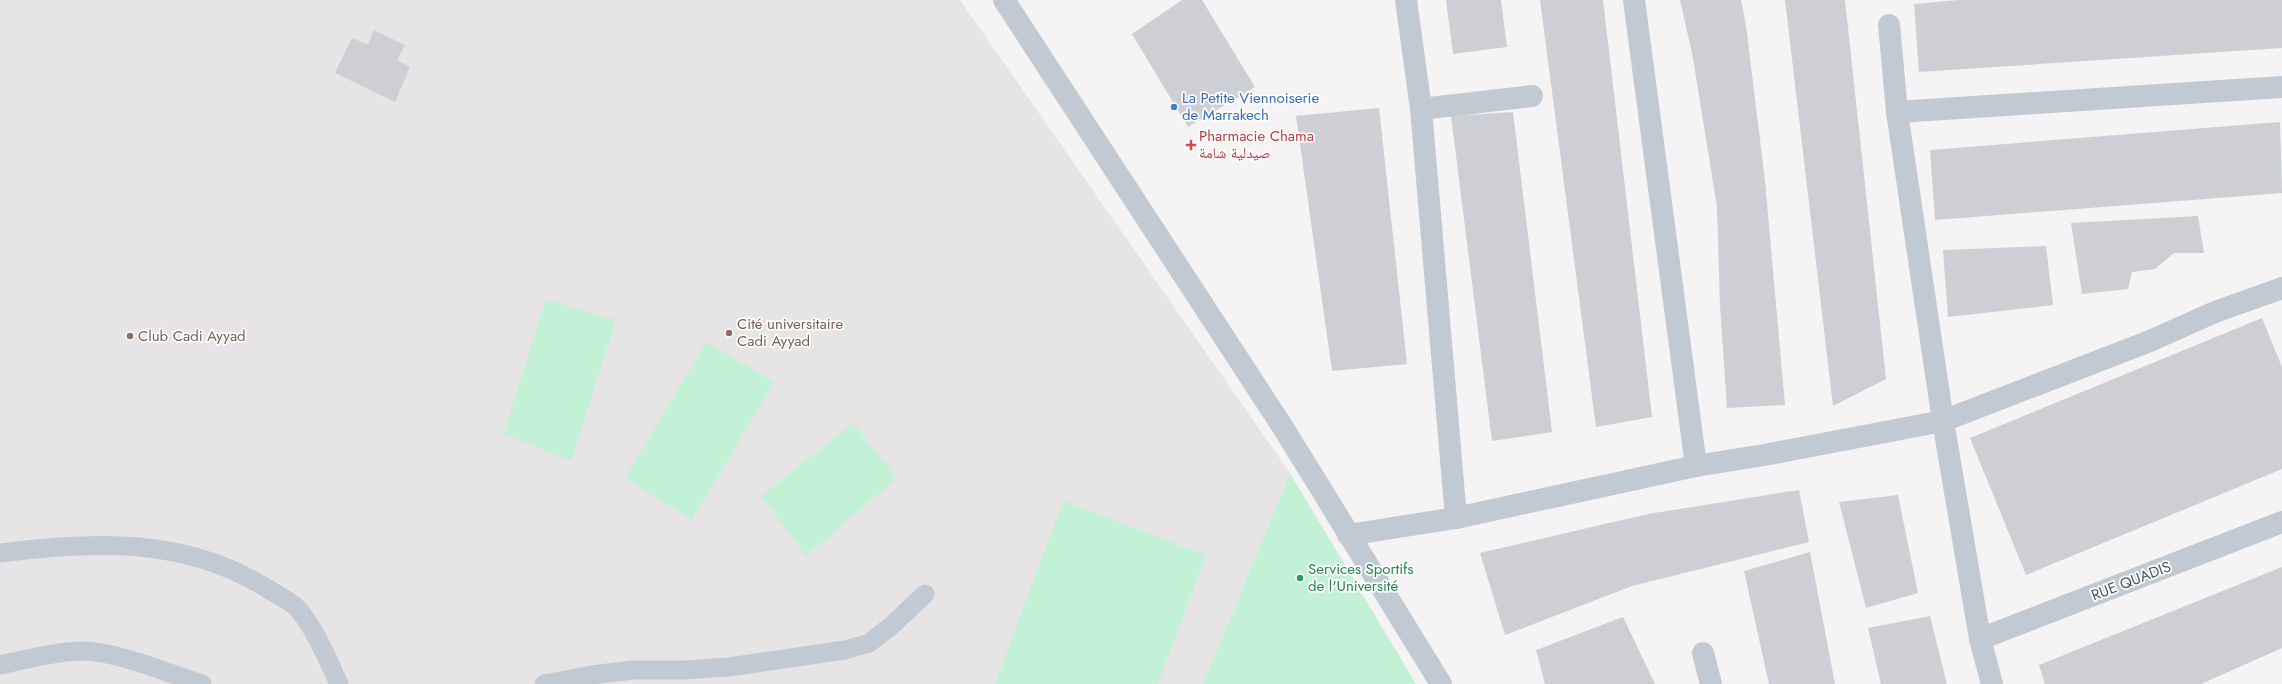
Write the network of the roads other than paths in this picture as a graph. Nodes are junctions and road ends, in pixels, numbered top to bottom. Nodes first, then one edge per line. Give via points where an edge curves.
1 (1004, 0) edge
2 (1406, 0) edge
3 (1634, 0) edge
4 (1889, 25) dead end
5 (2282, 87) edge
6 (1532, 96) dead end
7 (1421, 109) junction
8 (1897, 112) junction
9 (2282, 288) edge
10 (1943, 421) junction
11 (1696, 466) junction
12 (1456, 518) junction
13 (2282, 522) edge
14 (1348, 535) junction
15 (0, 554) edge
16 (925, 594) dead end
17 (1980, 639) junction
18 (1703, 653) dead end
19 (0, 665) edge
20 (202, 684) edge
21 (339, 684) edge
22 (544, 684) edge
23 (1440, 684) edge
24 (1711, 684) edge
25 (1992, 684) edge

1 - 14 street via 1284,429
2 - 7 street
3 - 11 street
4 - 8 street
5 - 8 street
6 - 7 street
7 - 12 street
8 - 10 street
9 - 10 street via 2215,312 2150,341
10 - 11 street
10 - 17 street
11 - 12 street
12 - 14 street
13 - 17 street, RUE QUADIS
14 - 23 street
15 - 21 lane via 56,546 138,546 198,556 252,579 296,607 318,641
16 - 22 lane via 891,626 869,642 845,650 729,667 633,670
17 - 25 street
18 - 24 street
19 - 20 lane via 82,651 116,657

